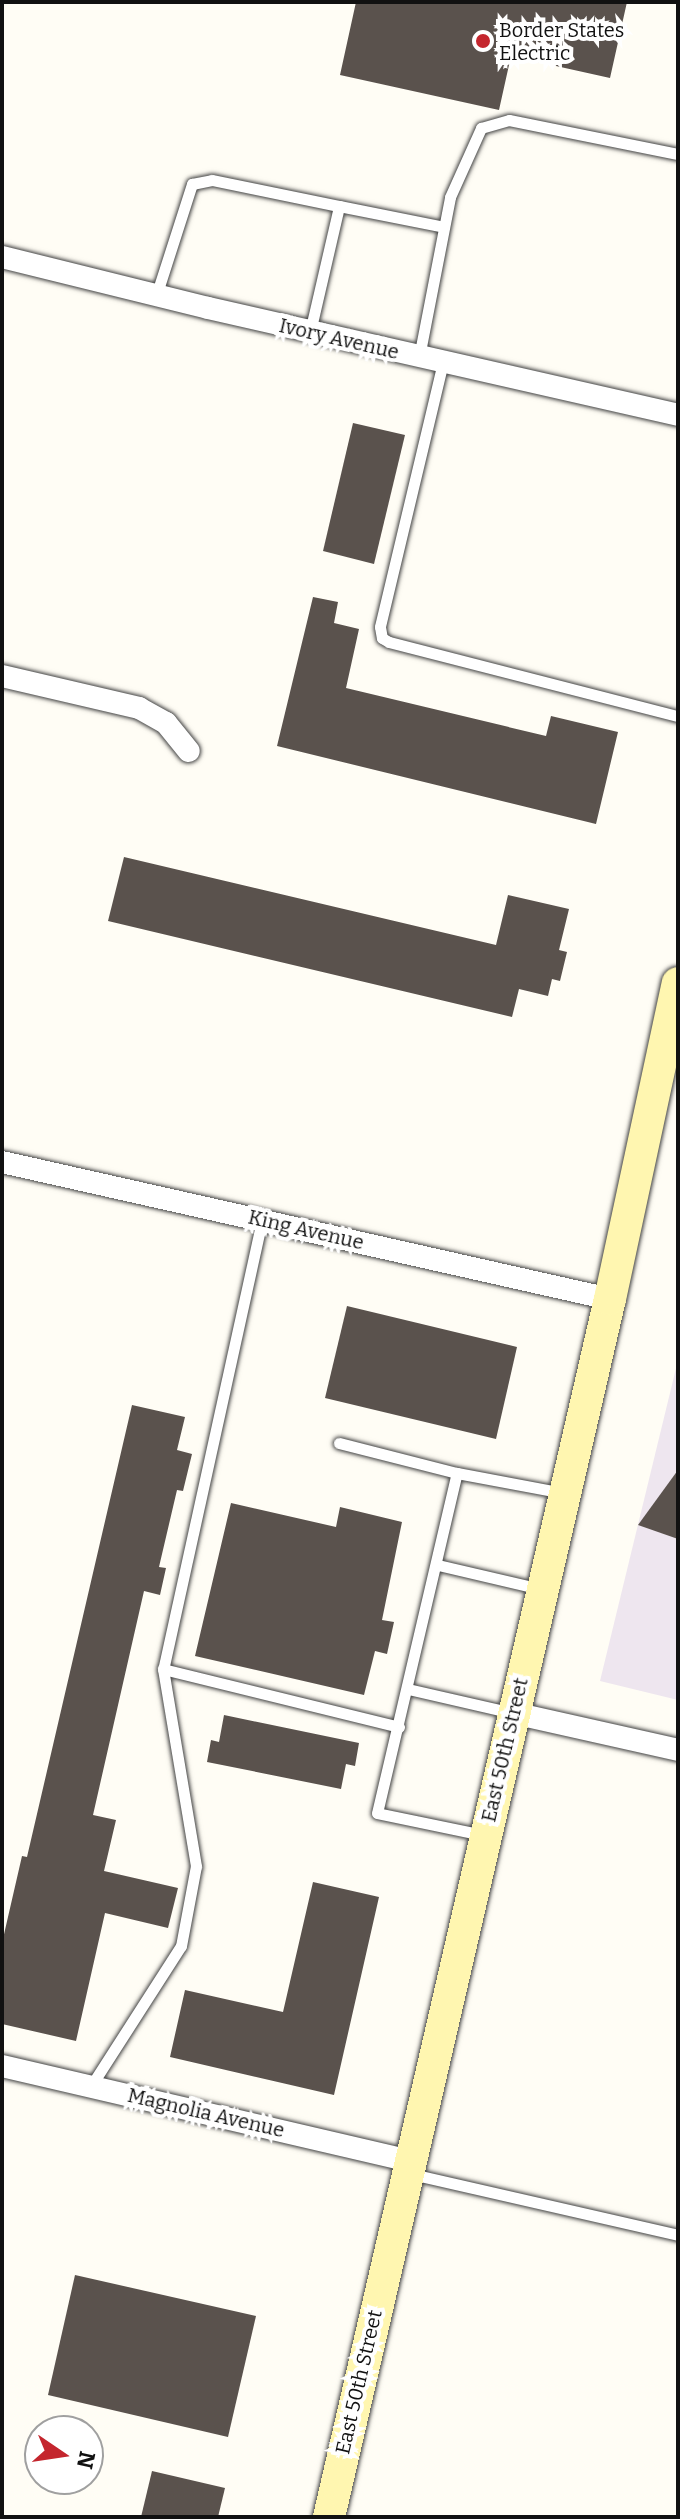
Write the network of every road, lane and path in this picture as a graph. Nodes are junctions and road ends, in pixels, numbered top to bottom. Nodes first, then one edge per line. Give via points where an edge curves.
1 (678, 154) edge
2 (339, 206) junction
3 (444, 227) junction
4 (2, 257) edge
5 (156, 296) junction
6 (310, 332) junction
7 (419, 357) junction
8 (443, 362) junction
9 (678, 415) edge
10 (2, 676) edge
11 (678, 716) edge
12 (189, 751) dead end
13 (678, 983) edge
14 (2, 1162) edge
15 (262, 1220) junction
16 (610, 1299) junction
17 (339, 1443) dead end
18 (457, 1473) junction
19 (564, 1493) junction
20 (438, 1565) junction
21 (542, 1589) junction
22 (163, 1669) junction
23 (408, 1689) junction
24 (513, 1713) junction
25 (399, 1727) junction
26 (678, 1750) edge
27 (485, 1835) junction
28 (2, 2066) edge
29 (91, 2086) junction
30 (408, 2167) junction
31 (678, 2235) edge
32 (329, 2517) edge

1 - 3 lane via 509,120 481,128 450,197
2 - 3 lane
2 - 5 lane via 212,180 192,184
2 - 6 lane
3 - 7 lane
4 - 5 street, Ivory Avenue
5 - 6 street, Ivory Avenue
6 - 7 street, Ivory Avenue
7 - 8 street, Ivory Avenue
8 - 9 street, Ivory Avenue
8 - 11 lane via 380,627 382,638
10 - 12 street via 139,708 166,723
13 - 16 main road, East 50th Street
14 - 15 street, King Avenue
15 - 16 street, King Avenue
15 - 22 lane
16 - 19 main road, East 50th Street
17 - 18 lane
18 - 19 lane
18 - 20 lane
19 - 21 main road, East 50th Street
20 - 21 lane
20 - 23 lane
21 - 24 main road, East 50th Street
22 - 25 lane
22 - 29 lane via 196,1866 181,1946
23 - 24 lane
23 - 25 lane
24 - 26 street
24 - 27 main road, East 50th Street
25 - 27 lane via 377,1813
27 - 30 main road, East 50th Street
28 - 29 street, Magnolia Avenue
29 - 30 street, Magnolia Avenue
30 - 31 lane
30 - 32 main road, East 50th Street

